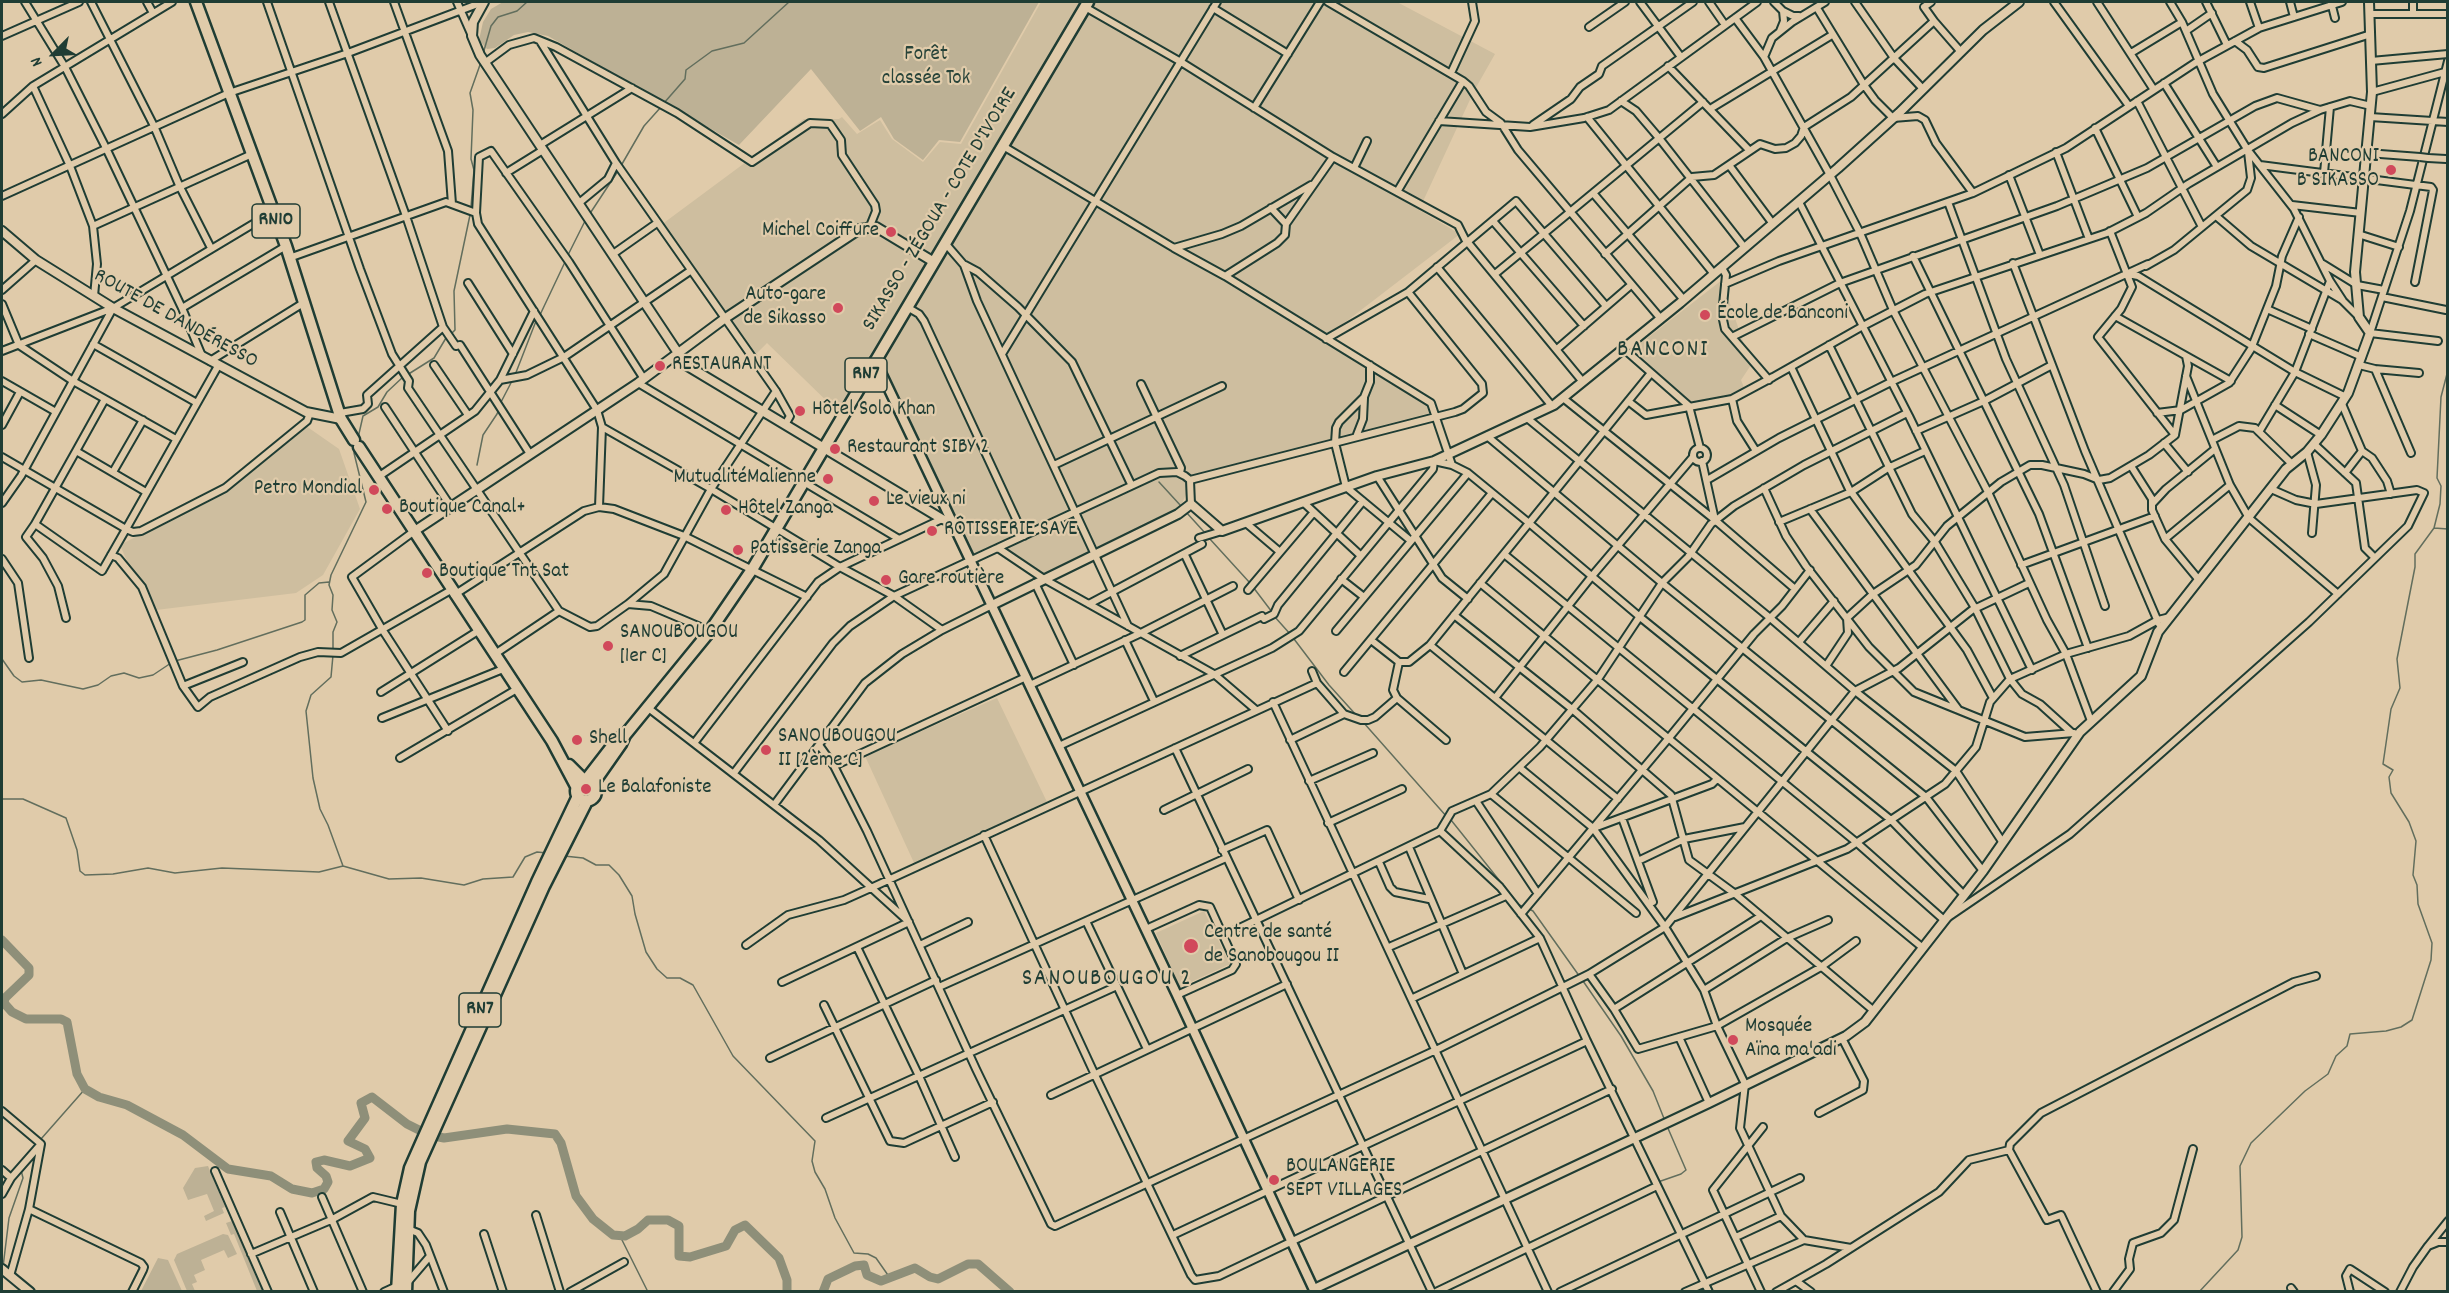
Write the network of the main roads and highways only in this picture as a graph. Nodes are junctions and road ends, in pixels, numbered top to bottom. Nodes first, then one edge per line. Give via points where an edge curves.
1 (196, 2) edge
2 (1086, 4) edge
3 (875, 360) junction
4 (584, 790) junction
5 (424, 1143) junction
6 (402, 1288) edge
7 (1315, 1290) edge

1 - 4 highway, RN10 via 286,246 340,416
2 - 3 highway, SIKASSO - ZÉGOUA - COTE D'IVOIRE / RN7
3 - 4 highway, SIKASSO - ZÉGOUA - COTE D'IVOIRE / RN7 via 753,568 710,631
3 - 7 main road
4 - 5 highway, RN7
5 - 6 highway, RN7 via 407,1228
5 - 6 highway, RN7 via 410,1168 402,1204

